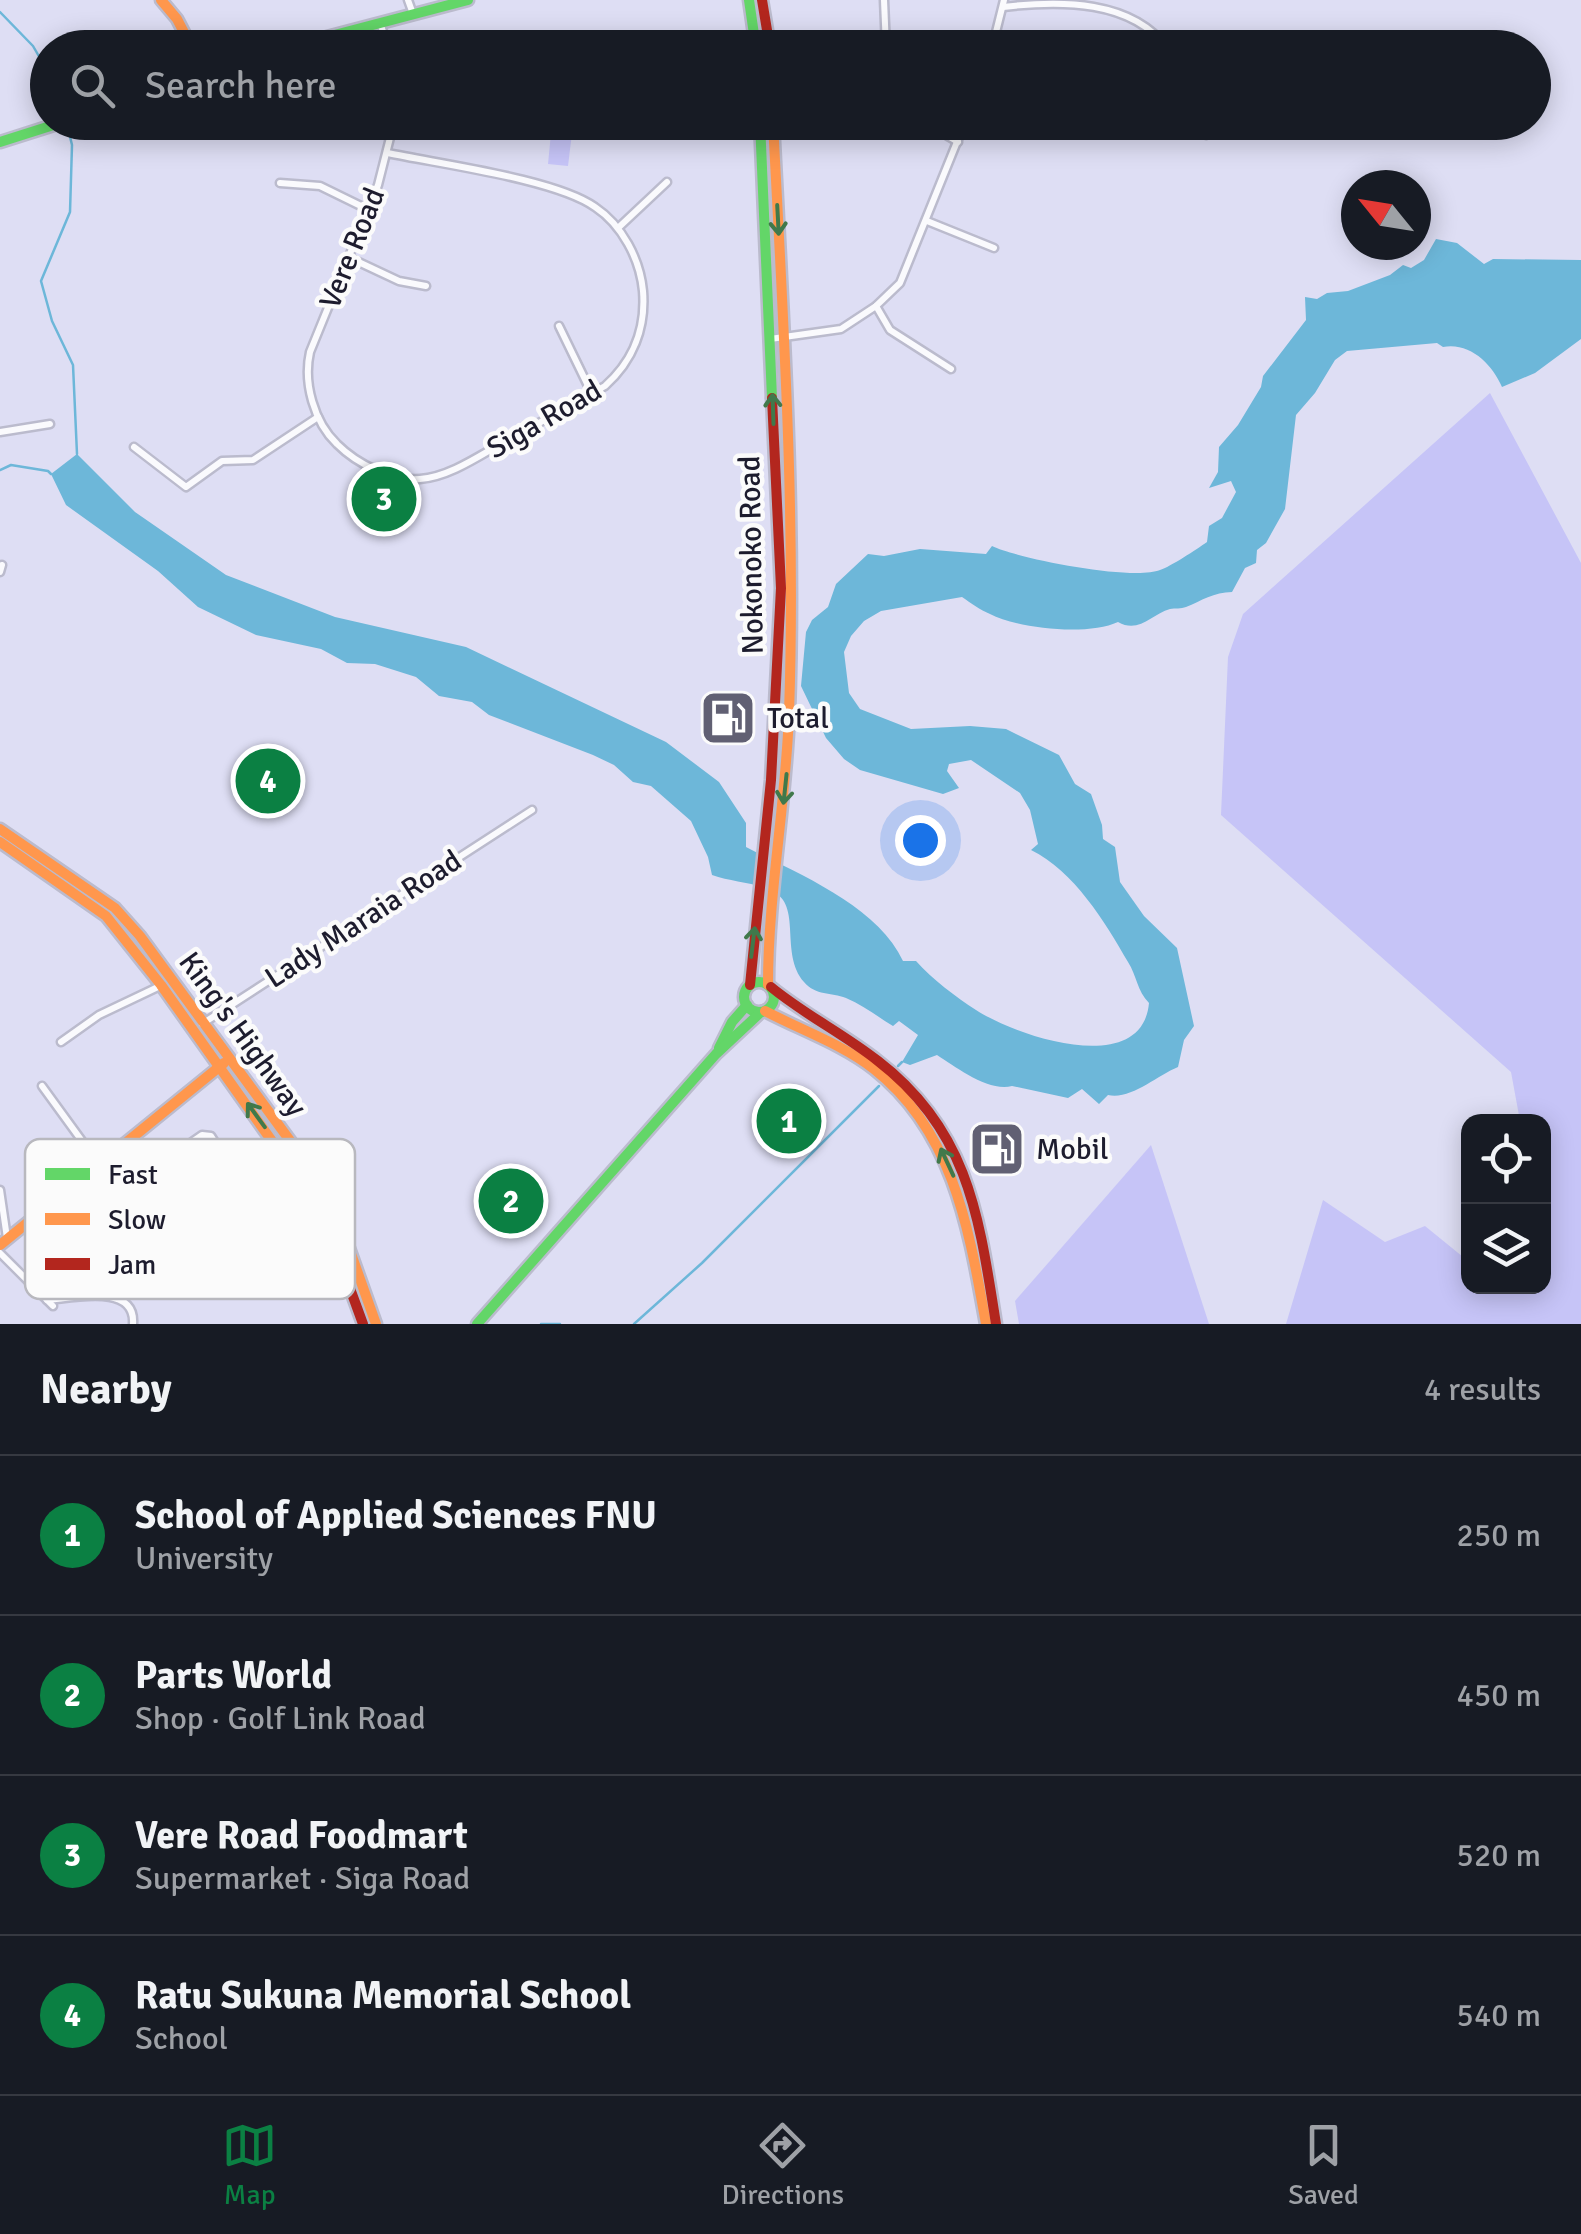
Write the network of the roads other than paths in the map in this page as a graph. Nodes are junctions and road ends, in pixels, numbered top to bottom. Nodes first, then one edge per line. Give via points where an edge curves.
1 (161, 0) edge
2 (408, 0) edge
3 (468, 0) edge
4 (749, 0) edge
5 (762, 0) edge
6 (884, 0) edge
7 (1004, 4) edge
8 (413, 14) junction
9 (380, 22) junction
10 (183, 30) edge
11 (351, 30) edge
12 (383, 30) edge
13 (753, 30) edge
14 (767, 30) edge
15 (885, 30) edge
16 (997, 30) edge
17 (1153, 30) edge
18 (30, 133) edge
19 (391, 140) edge
20 (761, 140) edge
21 (773, 140) edge
22 (955, 140) edge
23 (0, 142) edge
24 (958, 142) joint
25 (388, 153) junction
26 (667, 182) dead end
27 (280, 183) dead end
28 (368, 208) junction
29 (927, 221) junction
30 (618, 228) junction
31 (994, 248) dead end
32 (350, 258) junction
33 (426, 286) dead end
34 (876, 306) junction
35 (559, 326) dead end
36 (776, 339) junction
37 (952, 369) dead end
38 (308, 373) joint
39 (592, 394) junction
40 (318, 418) junction
41 (50, 424) dead end
42 (0, 432) edge
43 (134, 446) dead end
44 (785, 629) junction
45 (532, 810) dead end
46 (0, 830) edge
47 (0, 842) edge
48 (162, 985) junction
49 (750, 985) junction
50 (770, 986) junction
51 (747, 1005) junction
52 (763, 1011) junction
53 (204, 1022) junction
54 (194, 1030) junction
55 (61, 1042) dead end
56 (716, 1054) junction
57 (230, 1058) junction
58 (220, 1066) junction
59 (42, 1086) dead end
60 (80, 1139) edge
61 (130, 1139) edge
62 (272, 1139) edge
63 (287, 1139) edge
64 (0, 1190) edge
65 (25, 1225) edge
66 (4, 1242) edge
67 (0, 1253) edge
68 (355, 1263) edge
69 (25, 1278) edge
70 (46, 1299) edge
71 (85, 1299) edge
72 (119, 1299) edge
73 (354, 1299) edge
74 (490, 1308) junction
75 (133, 1324) edge
76 (363, 1324) edge
77 (376, 1324) edge
78 (468, 1324) edge
79 (477, 1324) edge
80 (986, 1324) edge
81 (996, 1324) edge

1 - 10 main road
2 - 8 street
3 - 8 main road
4 - 13 main road
5 - 14 main road
6 - 15 street
7 - 16 street
7 - 17 street via 1094,1 1132,14
8 - 9 main road
9 - 11 main road
9 - 12 street
18 - 23 main road
19 - 25 street, Vere Road
20 - 36 main road, Nokonoko Road
21 -> 36 main road, Nokonoko Road
22 - 24 street
24 - 29 street
25 - 28 street, Vere Road
25 - 30 street, Siga Road via 574,195
26 - 30 street
27 - 28 street via 320,186
28 - 32 street, Vere Road
29 - 31 street
29 - 34 street via 900,283
30 - 39 street, Siga Road via 637,263 644,312 620,373
32 - 33 street
32 - 38 street, Vere Road via 310,352
34 - 36 street via 841,328
34 - 37 street via 890,330
35 - 39 street
36 - 44 main road, Nokonoko Road
38 - 40 street, Siga Road
39 - 40 street, Siga Road via 473,459 421,479 359,462
40 - 43 street via 253,460 222,461 186,487
41 - 42 street
49 -> 44 main road, Nokonoko Road
44 -> 50 main road, Nokonoko Road via 786,779 767,951
45 - 53 street, Lady Maraia Road
46 - 53 main road, King's Highway via 116,908
47 - 48 main road, King's Highway via 106,916
48 - 54 main road, King's Highway
48 - 55 street
49 - 50 main road
49 - 51 main road
50 - 52 main road via 774,1000
50 - 81 main road via 888,1068 950,1138 970,1182
51 - 52 main road
51 - 56 main road
52 - 56 main road
80 -> 52 main road via 964,1207 945,1154 896,1088 874,1070
53 - 54 street, Lady Maraia Road
53 - 57 main road, King's Highway
54 - 58 main road, King's Highway
56 - 74 main road
57 - 58 main road
57 - 63 main road, King's Highway
58 - 61 main road
62 -> 58 main road, King's Highway
59 - 60 street
64 - 66 street
65 - 66 main road
67 - 69 street
68 - 77 main road, King's Highway
70 - 71 street
72 - 75 street via 134,1314
76 -> 73 main road, King's Highway
74 - 78 main road
74 - 79 main road

